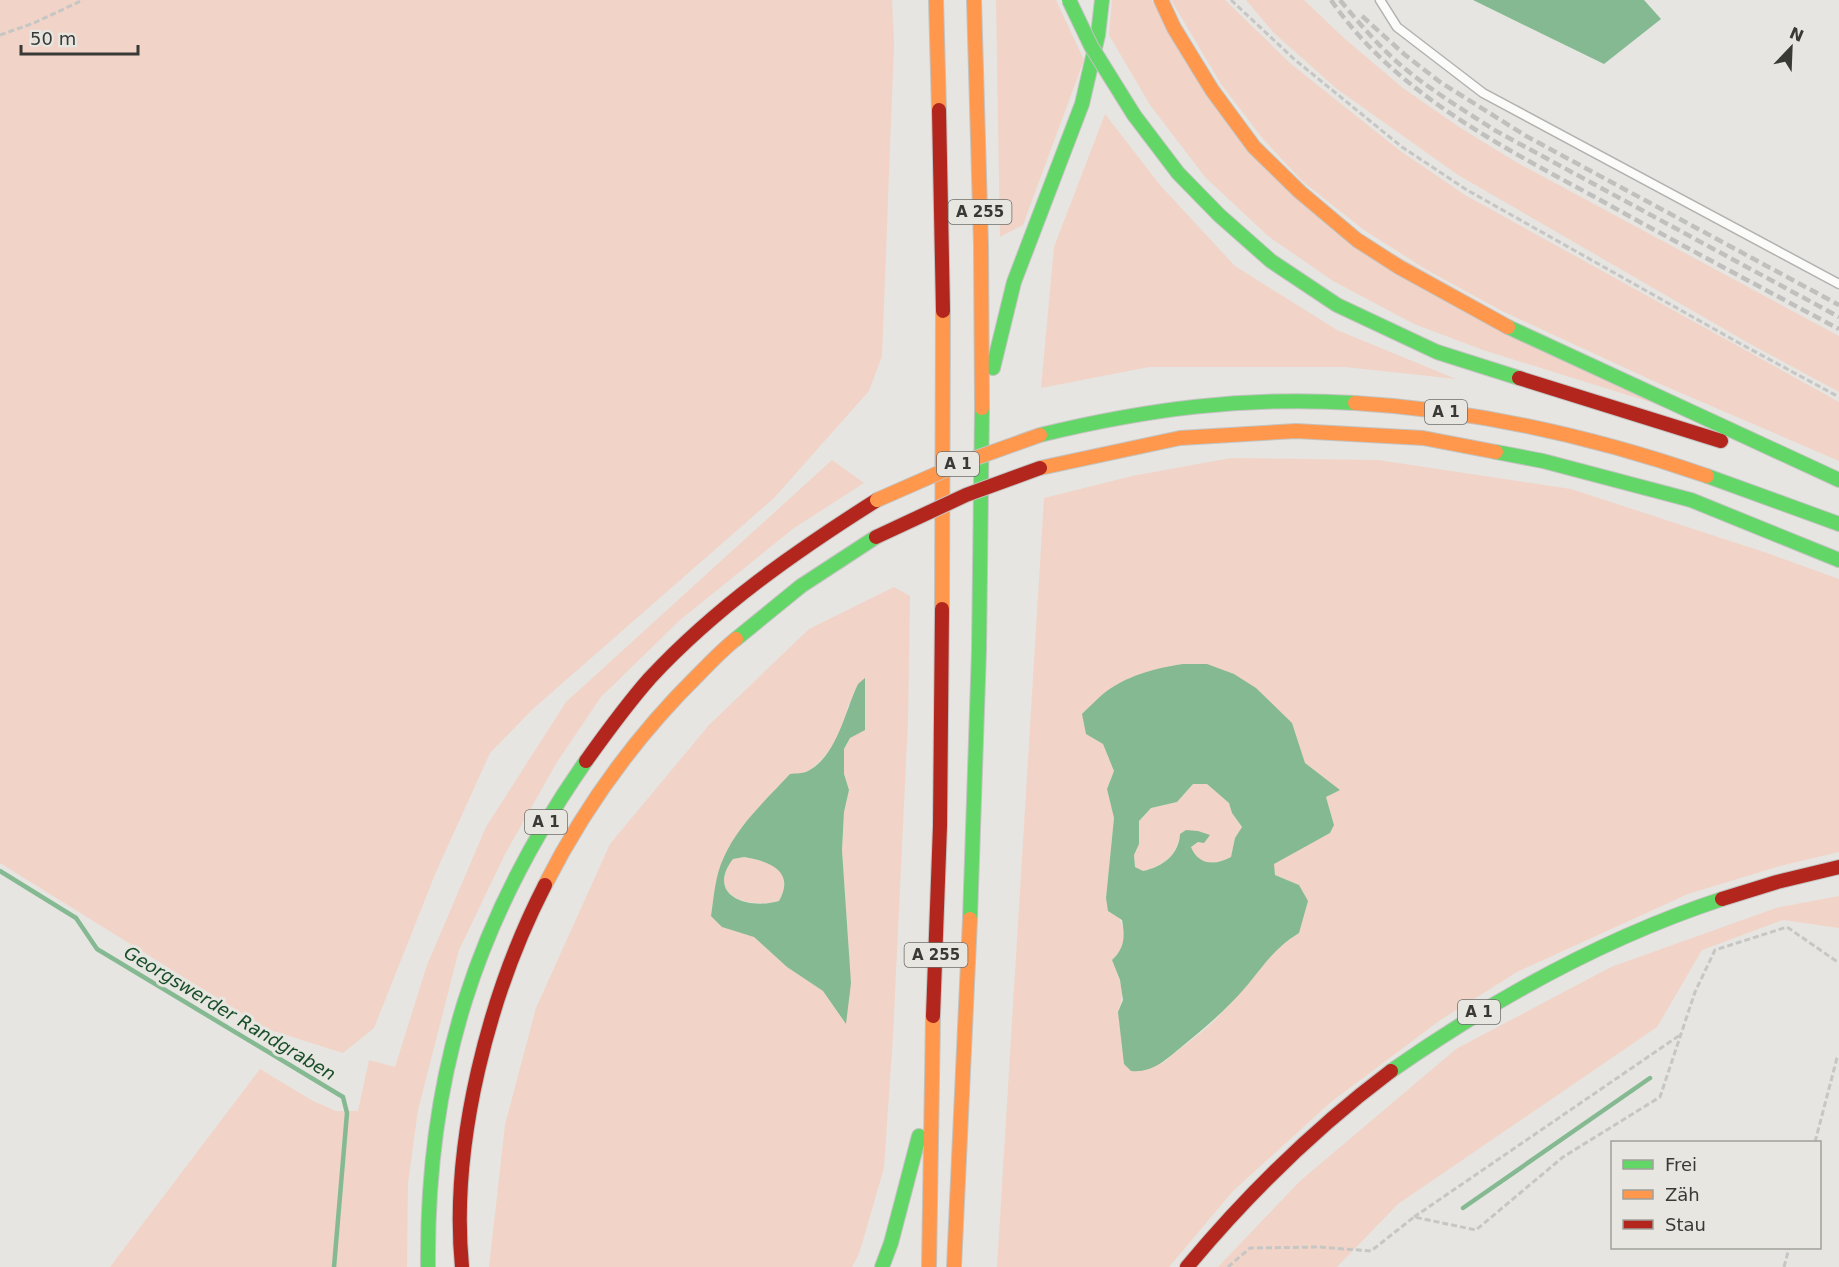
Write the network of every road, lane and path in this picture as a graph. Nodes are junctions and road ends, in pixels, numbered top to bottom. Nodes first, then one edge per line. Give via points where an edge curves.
1 (83, 0) edge
2 (936, 0) edge
3 (974, 0) edge
4 (1069, 0) edge
5 (1102, 0) edge
6 (1161, 0) edge
7 (1231, 0) edge
8 (1380, 0) edge
9 (0, 35) edge
10 (1839, 284) edge
11 (1839, 397) edge
12 (981, 423) junction
13 (1823, 473) junction
14 (1839, 480) edge
15 (1839, 524) edge
16 (1839, 560) edge
17 (1839, 867) edge
18 (1839, 963) edge
19 (1682, 1034) junction
20 (1839, 1056) edge
21 (931, 1084) junction
22 (1816, 1141) edge
23 (1414, 1217) junction
24 (1789, 1249) edge
25 (428, 1267) edge
26 (462, 1267) edge
27 (882, 1267) edge
28 (929, 1267) edge
29 (954, 1267) edge
30 (1187, 1267) edge
31 (1228, 1267) edge
32 (1784, 1267) edge

1 - 9 path
2 - 21 highway, A 255 via 943,276 943,527 940,826
3 - 12 highway, A 255 via 982,278
4 - 13 highway, bridge via 1134,115 1178,173 1218,215 1271,261 1337,305 1437,352
5 - 12 highway via 1097,43 1080,110 1017,272
6 - 13 highway via 1212,90 1254,147 1357,240 1501,324
7 - 11 path via 1294,59 1402,147 1467,190
8 - 10 lane via 1397,27 1483,93
12 - 29 highway, A 255 via 975,824
13 - 14 highway
15 - 25 highway, A 1, bridge via 1698,472 1499,420 1405,406 1294,400 1177,407 1108,418 1040,435 958,464 877,500 766,574 658,669 577,774 536,837 491,928 465,1001 438,1113 428,1208
16 - 26 highway, bridge via 1691,500 1543,461 1423,438 1296,431 1180,438 1040,468 966,495 876,537 782,599 682,688 602,786 562,849 517,942 480,1059 459,1212
17 - 30 highway, A 1 via 1770,883 1695,908 1599,947 1446,1032 1360,1094 1283,1162
18 - 19 path via 1787,927 1715,950 1695,992
19 - 23 path
19 - 23 path via 1660,1097 1563,1157 1476,1230
20 - 22 path
21 - 27 highway via 903,1202
21 - 28 highway, A 255
23 - 31 path via 1371,1251 1250,1248
24 - 32 path

